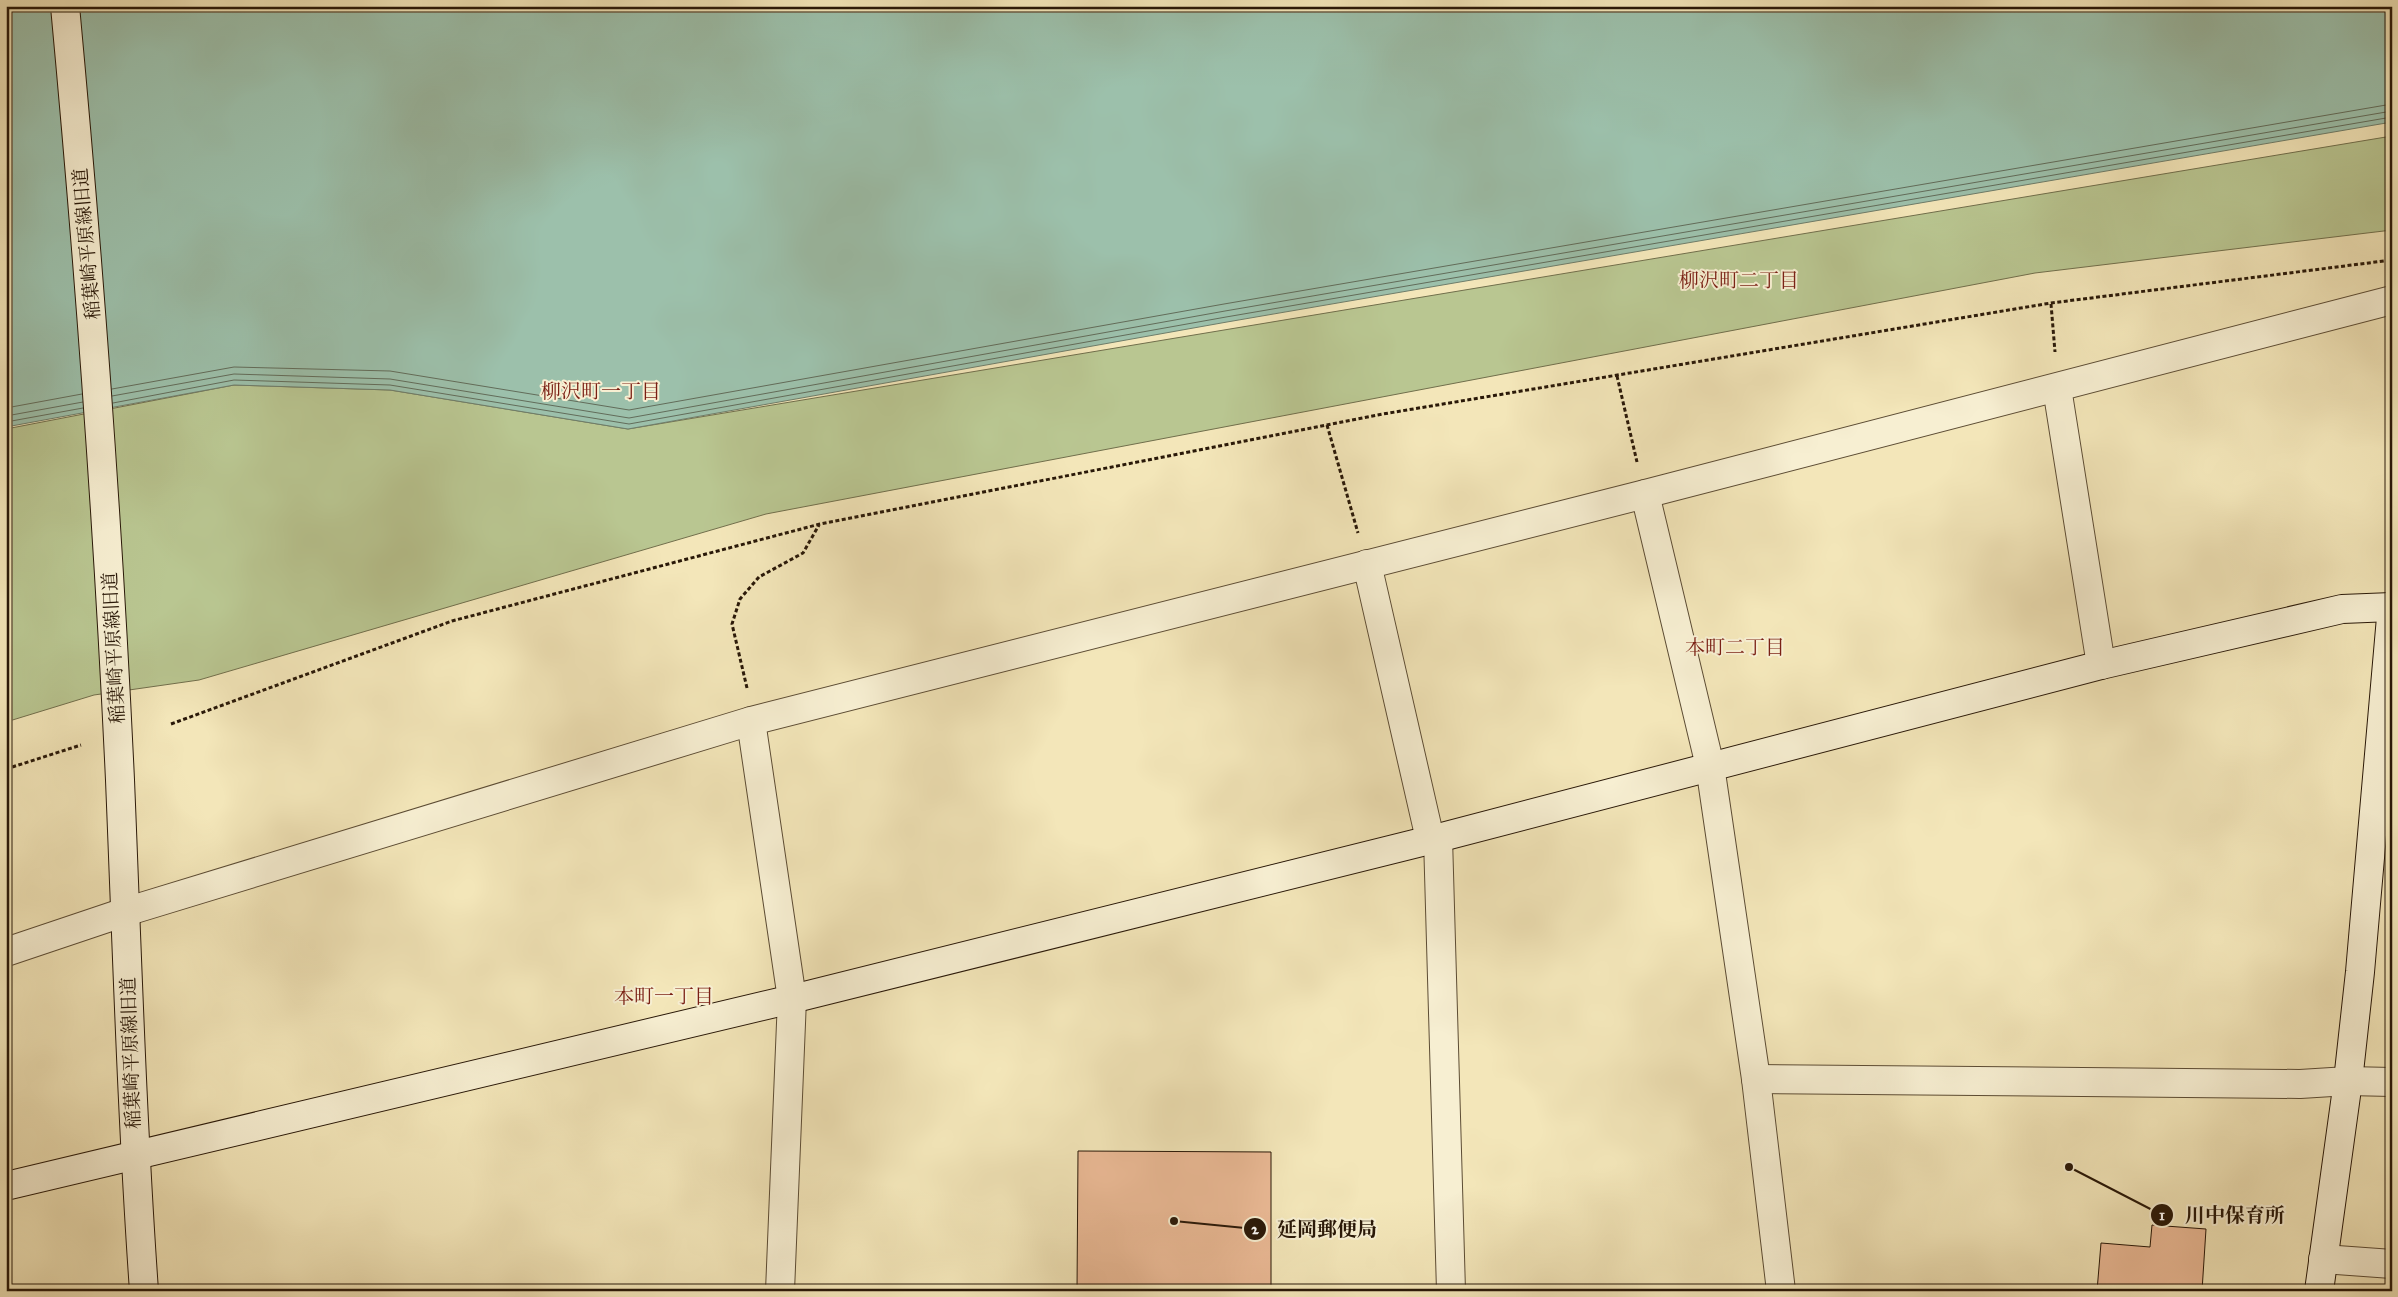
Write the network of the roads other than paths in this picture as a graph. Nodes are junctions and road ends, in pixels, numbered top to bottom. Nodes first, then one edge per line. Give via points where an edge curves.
1 (65, 6) edge
2 (2392, 300) edge
3 (2057, 388) junction
4 (1645, 494) junction
5 (1367, 564) junction
6 (2392, 606) edge
7 (2101, 665) junction
8 (751, 721) junction
9 (1710, 766) junction
10 (1434, 838) junction
11 (125, 912) junction
12 (6, 952) edge
13 (792, 999) junction
14 (1756, 1079) junction
15 (2348, 1081) junction
16 (2392, 1082) edge
17 (134, 1155) junction
18 (6, 1186) edge
19 (2323, 1259) junction
20 (2392, 1264) edge
21 (144, 1291) edge
22 (780, 1291) edge
23 (1451, 1291) edge
24 (1781, 1291) edge
25 (2319, 1291) edge

1 - 11 street, 稲葉崎平原線旧道 via 86,229 107,539
2 - 3 street
3 - 4 street
3 - 7 street
4 - 5 street
4 - 9 street
5 - 8 street
5 - 10 street
6 - 7 street via 2342,609
6 - 15 street
7 - 9 street
8 - 11 street
8 - 13 street
9 - 10 street
9 - 14 street
10 - 13 street
10 - 23 street
11 - 12 street
11 - 17 street, 稲葉崎平原線旧道
13 - 17 street
13 - 22 street
14 - 15 street via 2300,1084
14 - 24 street
15 - 16 street
15 - 19 street
17 - 18 street
17 - 21 street, 稲葉崎平原線旧道
19 - 20 street
19 - 25 street

